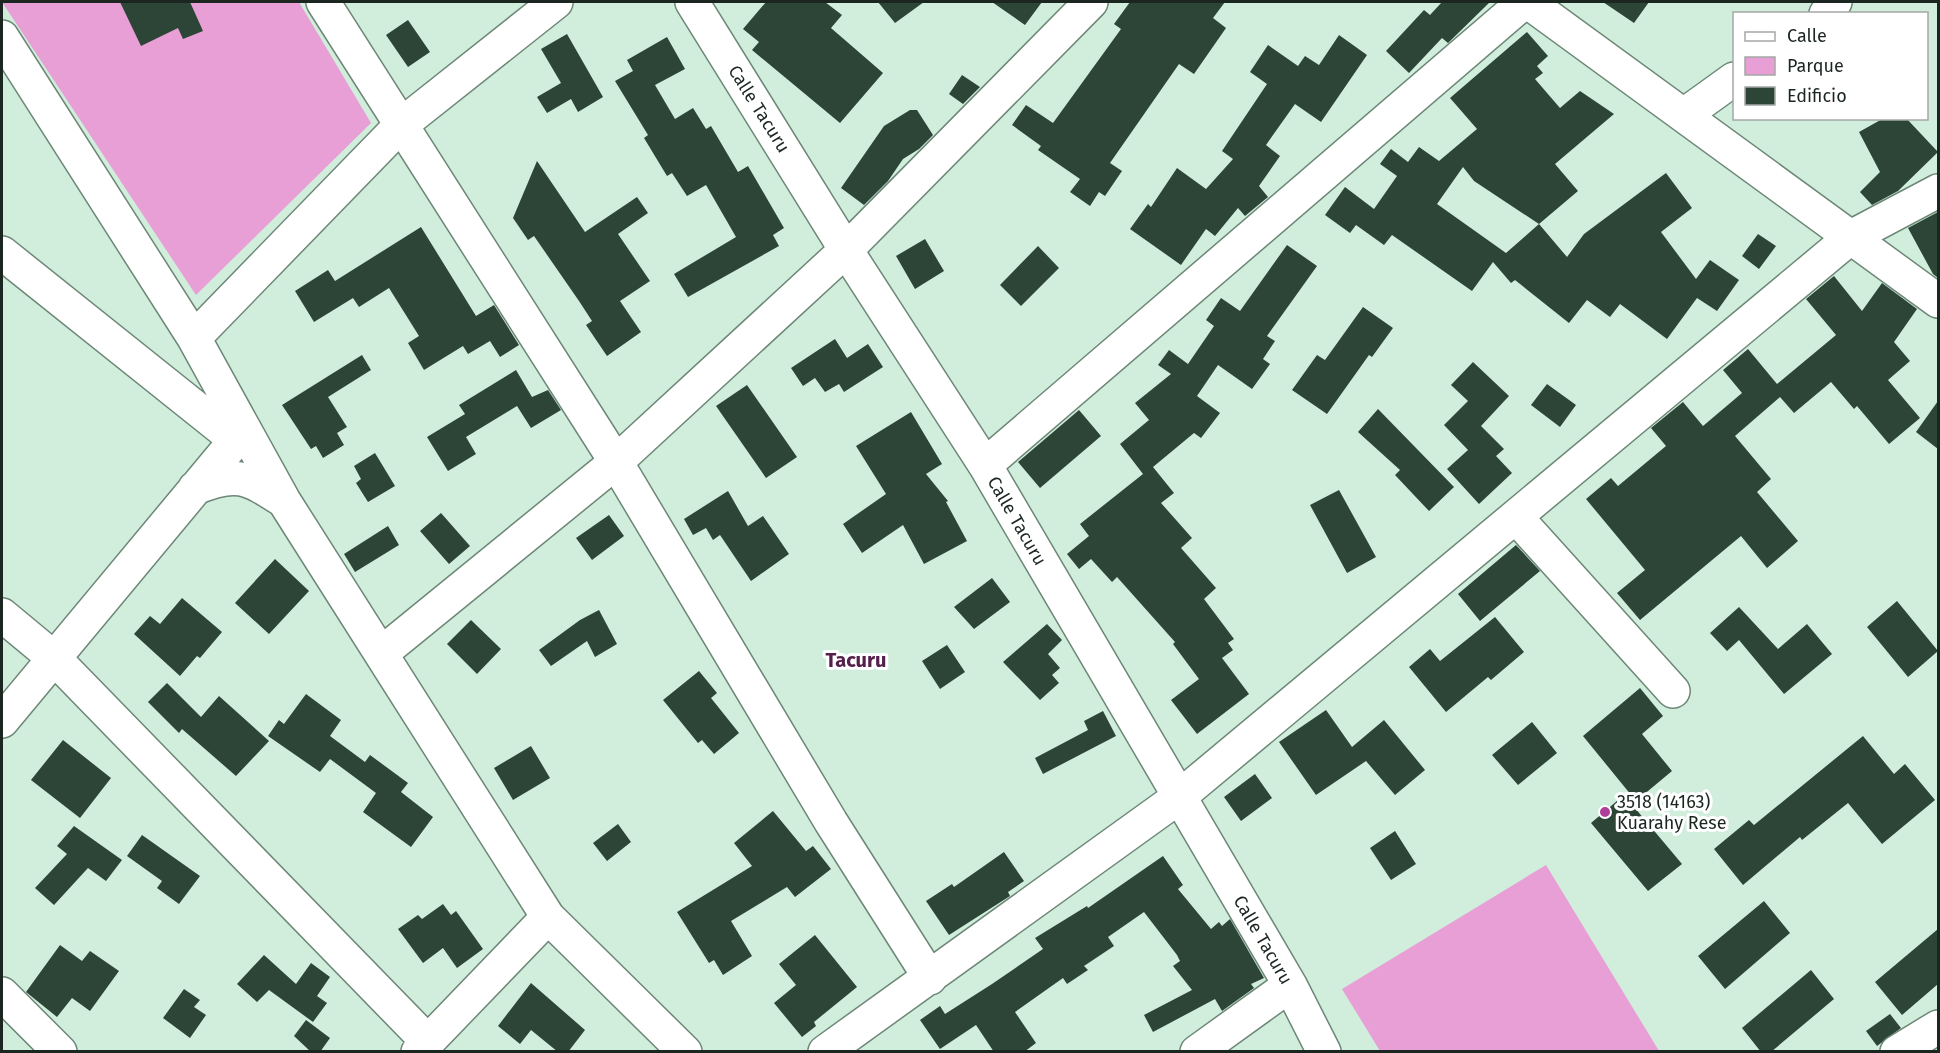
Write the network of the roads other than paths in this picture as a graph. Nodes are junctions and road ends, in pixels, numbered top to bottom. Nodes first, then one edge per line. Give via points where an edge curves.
1 (323, 2) edge
2 (556, 2) edge
3 (692, 2) edge
4 (1091, 2) edge
5 (1526, 2) edge
6 (2, 38) edge
7 (1733, 80) edge
8 (1684, 115) junction
9 (401, 125) junction
10 (1938, 191) edge
11 (1851, 237) junction
12 (846, 250) junction
13 (2, 253) edge
14 (1938, 301) edge
15 (194, 338) junction
16 (240, 435) junction
17 (616, 462) junction
18 (985, 465) junction
19 (195, 488) junction
20 (284, 501) junction
21 (1516, 517) junction
22 (2, 615) edge
23 (383, 652) junction
24 (55, 659) junction
25 (1673, 691) dead end
26 (2, 721) edge
27 (1179, 797) junction
28 (548, 917) junction
29 (930, 978) junction
30 (1290, 985) junction
31 (2, 994) edge
32 (1934, 1038) edge
33 (422, 1046) edge
34 (60, 1052) edge
35 (685, 1052) edge
36 (825, 1052) edge
37 (1197, 1052) edge
38 (1324, 1052) edge
39 (1898, 1052) edge

1 - 9 street
2 - 9 street
3 - 12 street, Calle Tacuru
4 - 12 street
5 - 8 street
5 - 18 street
6 - 15 street
7 - 8 street
8 - 11 street
9 - 15 street
9 - 17 street
10 - 11 street
11 - 14 street
11 - 21 street
12 - 17 street
12 - 18 street, Calle Tacuru
13 - 16 street
15 - 16 street
16 - 19 street
16 - 20 street
17 - 23 street
17 - 29 street via 831,822
18 - 27 street, Calle Tacuru
19 - 20 street via 221,477 240,478 257,483
19 - 24 street
20 - 23 street
21 - 25 street
21 - 27 street
22 - 24 street
23 - 28 street
24 - 26 street
24 - 33 street
27 - 29 street
27 - 30 street, Calle Tacuru
28 - 33 street
28 - 35 street
29 - 36 street
30 - 37 street
30 - 38 street, Calle Tacuru
31 - 34 street
32 - 39 street

